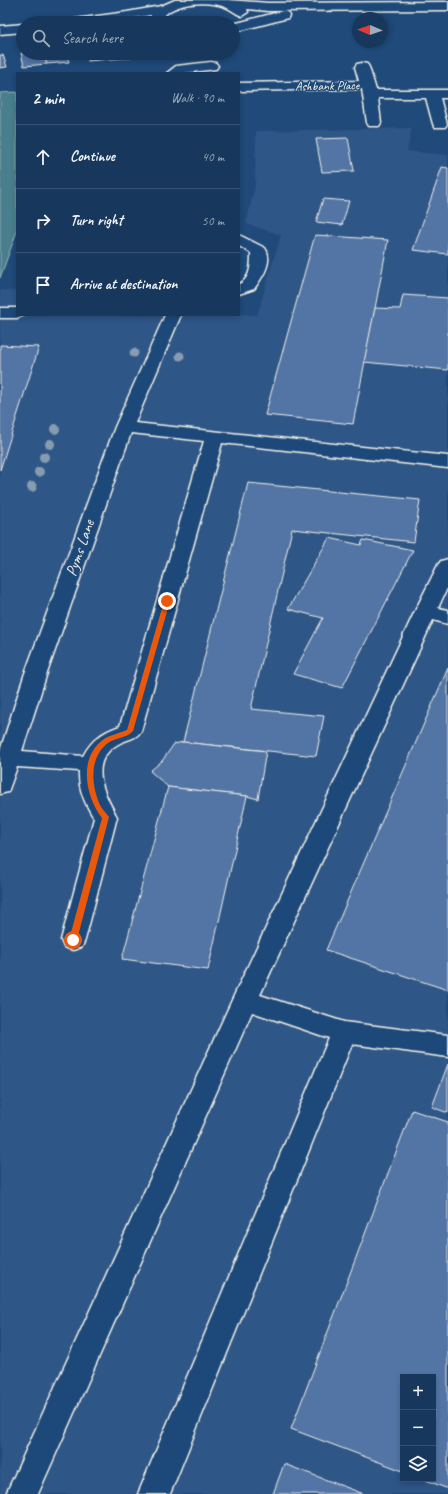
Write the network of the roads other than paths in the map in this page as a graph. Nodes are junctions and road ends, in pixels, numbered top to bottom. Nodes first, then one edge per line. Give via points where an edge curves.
1 (199, 0) edge
2 (203, 0) edge
3 (222, 2) edge
4 (392, 3) edge
5 (169, 5) edge
6 (448, 6) edge
7 (342, 7) junction
8 (127, 16) edge
9 (158, 16) edge
10 (240, 24) edge
11 (240, 27) edge
12 (16, 29) edge
13 (0, 30) edge
14 (195, 60) edge
15 (210, 60) edge
16 (362, 67) dead end
17 (204, 70) edge
18 (176, 72) edge
19 (240, 87) edge
20 (369, 90) junction
21 (432, 94) junction
22 (448, 94) edge
23 (374, 123) dead end
24 (440, 124) dead end
25 (240, 241) edge
26 (240, 289) edge
27 (16, 312) edge
28 (0, 313) edge
29 (173, 316) edge
30 (124, 427) junction
31 (214, 438) junction
32 (448, 462) edge
33 (448, 565) edge
34 (437, 614) edge
35 (8, 758) junction
36 (90, 764) junction
37 (0, 786) edge
38 (73, 940) dead end
39 (245, 1000) junction
40 (344, 1032) junction
41 (448, 1046) edge
42 (22, 1494) edge
43 (154, 1494) edge

1 - 5 street
2 - 3 street
3 - 7 street via 258,7
3 - 10 street via 238,9 244,16
4 - 6 street
4 - 7 street
5 - 8 street
5 - 9 street
7 - 11 street via 275,16
12 - 13 street
14 - 17 street
15 - 17 street
16 - 20 street
17 - 18 street
19 - 20 street, Ashbank Place
20 - 21 street, Ashbank Place
20 - 23 street
21 - 22 street, Ashbank Place
21 - 24 street
25 - 26 street via 259,251 258,269 248,286
27 - 28 street
29 - 30 street, Pyms Lane
30 - 31 street
30 - 35 street, Pyms Lane
31 - 32 street
31 - 36 street via 130,731 107,741 96,750
33 - 34 street
34 - 39 street
35 - 36 street
35 - 37 street, Pyms Lane
36 - 38 street via 93,795 106,817
39 - 40 street
39 - 42 street
40 - 41 street
40 - 43 street

